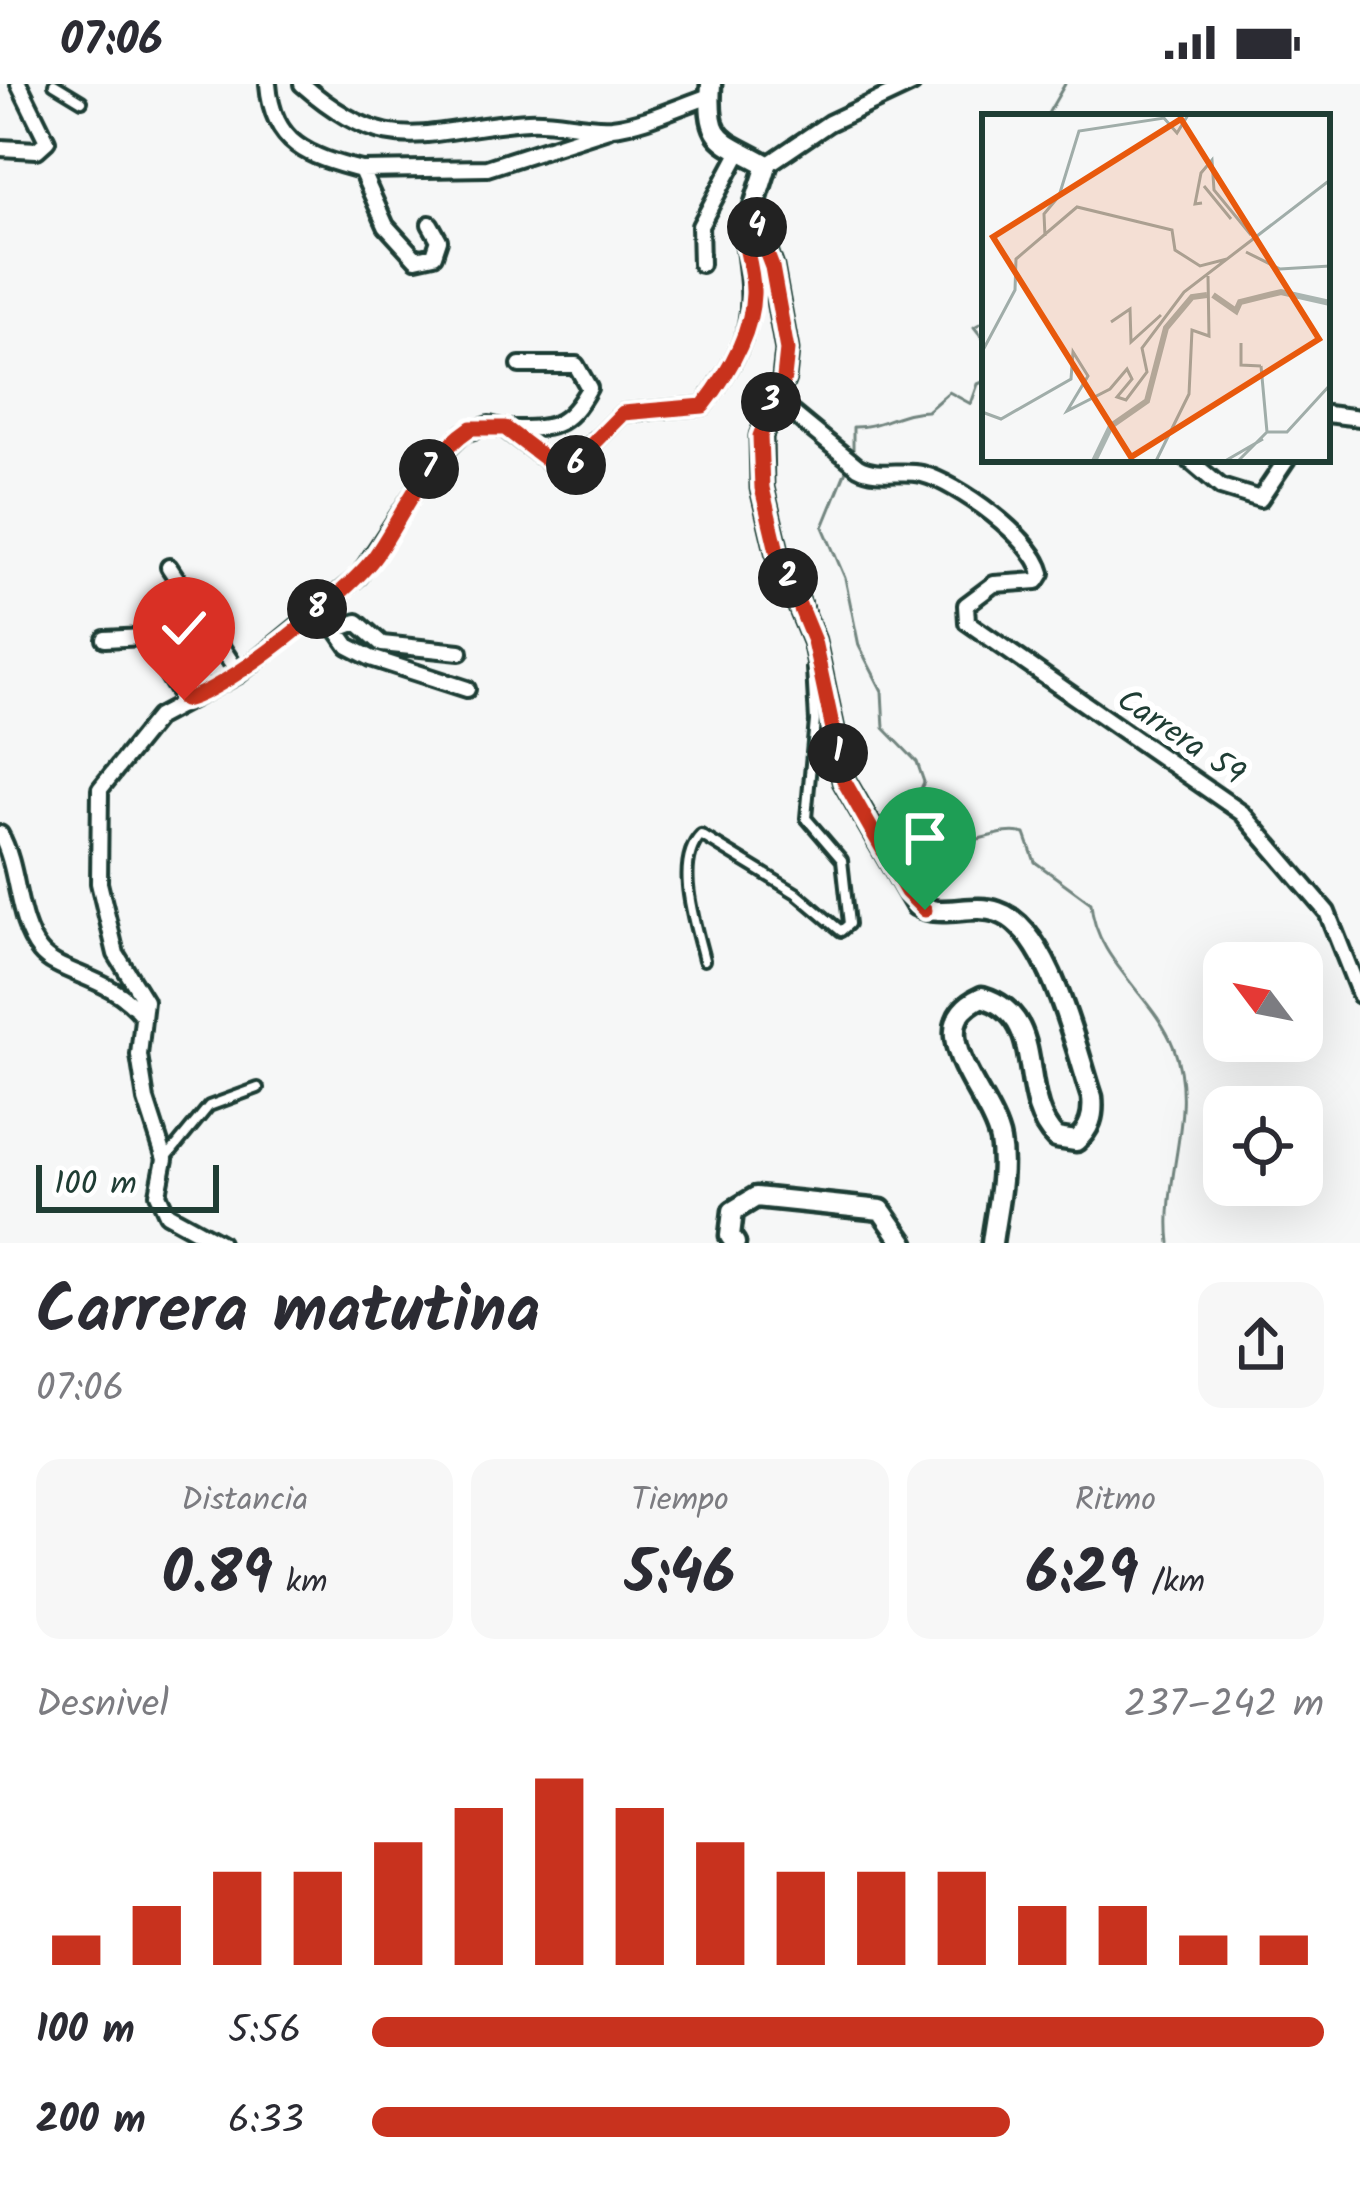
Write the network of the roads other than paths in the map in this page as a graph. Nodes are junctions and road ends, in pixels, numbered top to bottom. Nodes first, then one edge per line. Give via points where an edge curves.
1 (19, 84) edge
2 (54, 84) edge
3 (268, 84) edge
4 (302, 84) edge
5 (912, 84) edge
6 (710, 90) edge
7 (82, 101) dead end
8 (614, 127) junction
9 (0, 148) edge
10 (740, 151) junction
11 (767, 165) junction
12 (361, 170) junction
13 (755, 223) junction
14 (430, 224) dead end
15 (701, 264) dead end
16 (520, 365) dead end
17 (774, 398) junction
18 (1330, 414) edge
19 (1360, 418) edge
20 (505, 428) junction
21 (1192, 462) edge
22 (1285, 462) edge
23 (169, 567) dead end
24 (320, 607) junction
25 (336, 630) junction
26 (105, 639) dead end
27 (814, 641) junction
28 (460, 652) dead end
29 (239, 674) junction
30 (467, 689) dead end
31 (184, 700) junction
32 (0, 834) edge
33 (704, 960) dead end
34 (1360, 995) edge
35 (143, 1016) junction
36 (258, 1088) dead end
37 (165, 1160) junction
38 (220, 1243) edge
39 (735, 1243) edge
40 (904, 1243) edge
41 (992, 1243) edge

1 - 9 street via 47,141 37,150
2 - 7 lane
3 - 12 street via 275,123 294,144
4 - 8 street via 353,124 404,136 532,121
5 - 11 street via 829,123
6 - 8 street
6 - 10 street via 716,137
8 - 12 street via 487,168
10 - 11 street
10 - 15 street via 700,226
11 - 13 street
12 - 14 street via 386,226 416,259 434,255 440,240
13 - 17 street via 787,350
13 - 20 street via 742,227 751,314 737,354 703,406 623,413 564,473
16 - 20 street via 576,365 589,388 573,416 544,429
17 - 27 street via 760,436 762,488 777,551
17 - 34 street, Carrera 59 via 869,473 921,474 979,500 1040,563 1037,581 994,584 971,598 967,622 1242,813 1327,912
18 - 19 street
20 - 24 street via 477,427 453,442 368,566
21 - 22 street via 1222,487 1259,499
23 - 29 street
24 - 25 street
24 - 29 street
25 - 28 street via 357,622 382,644
25 - 30 street via 371,658
26 - 31 street via 144,638
27 - 33 lane via 806,818 842,860 849,924 831,928 796,893 701,835 689,899
27 - 41 street via 844,781 907,892 933,912 1003,914 1030,939 1045,960 1092,1097 1083,1135 1056,1138 1042,1120 1021,1022 982,997 958,1016 958,1053 1002,1146
29 - 31 street
31 - 35 street via 111,770 98,802 100,883 116,954 145,1001
32 - 35 street via 42,955 116,987
35 - 37 street via 146,1100
36 - 37 lane via 209,1106
37 - 38 street via 161,1206
39 - 40 street via 733,1211 756,1197 881,1210

